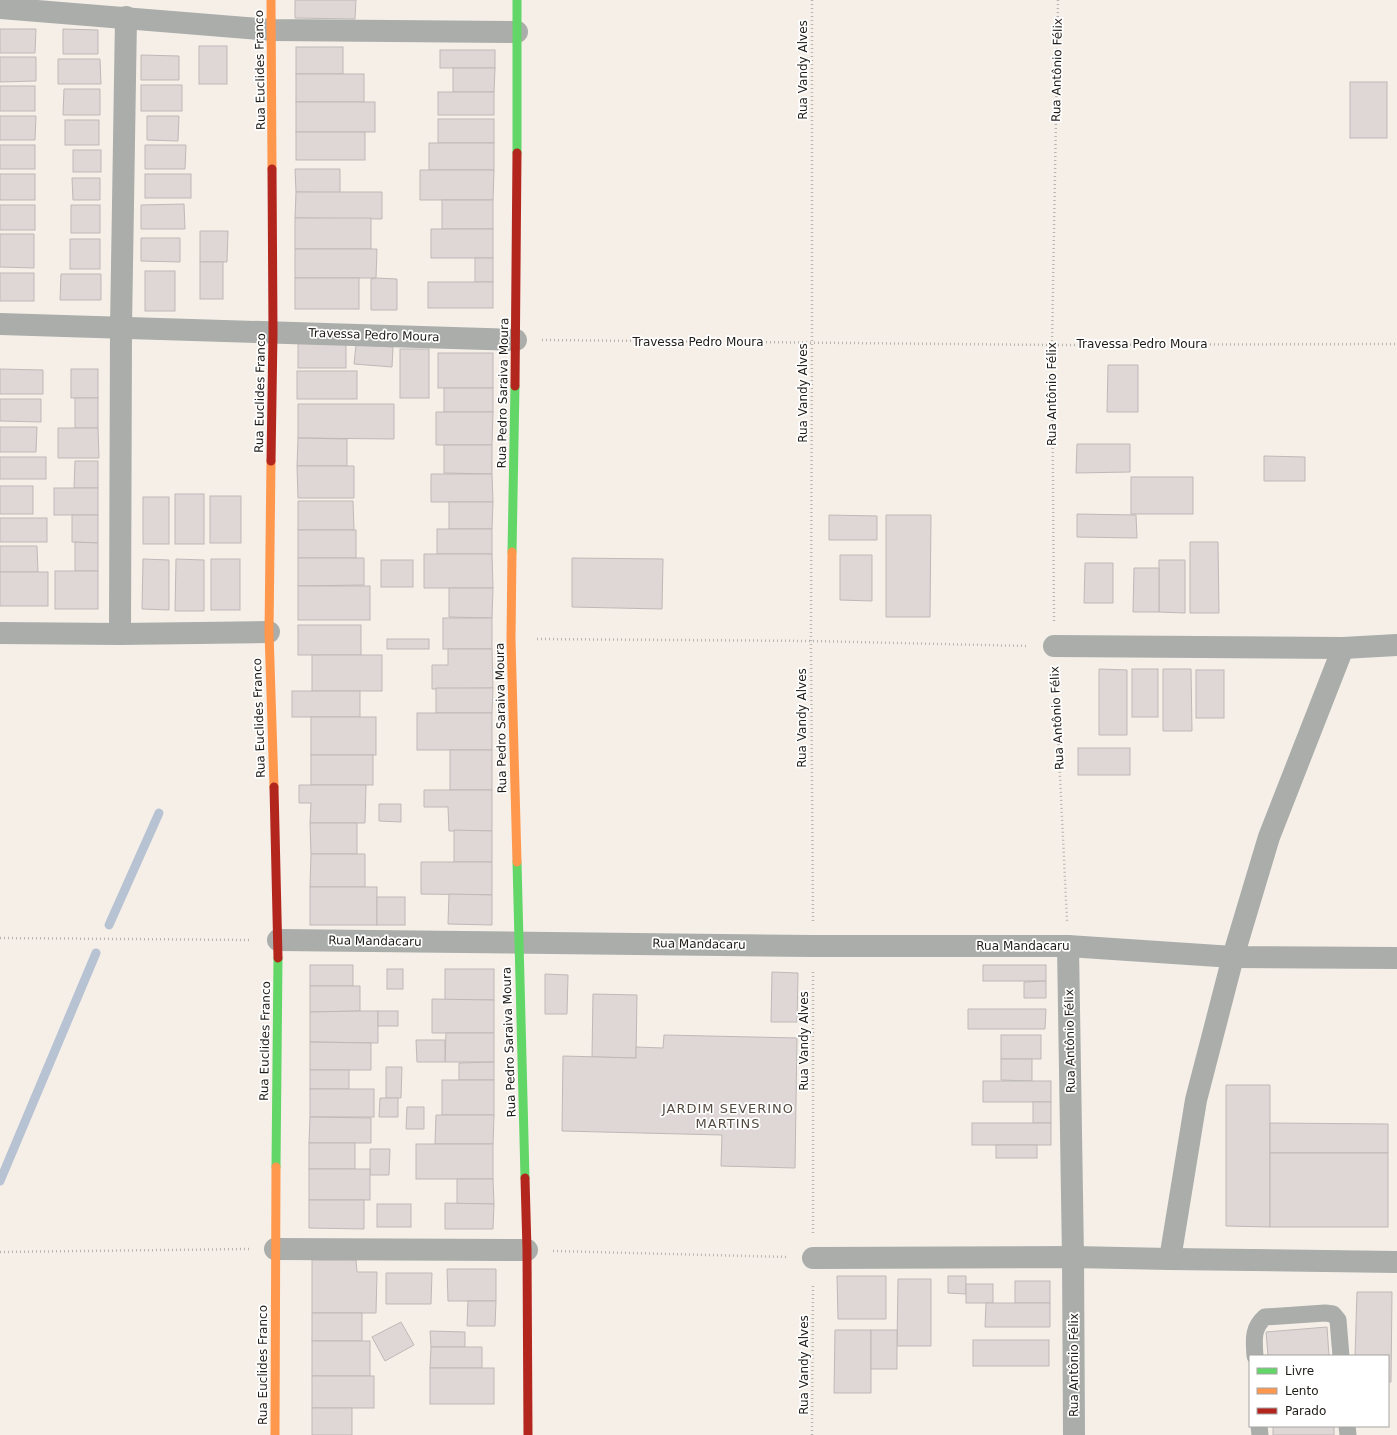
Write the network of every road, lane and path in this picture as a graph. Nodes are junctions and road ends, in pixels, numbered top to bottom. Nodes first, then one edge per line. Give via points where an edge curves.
1 (271, 0) edge
2 (517, 0) edge
3 (812, 0) edge
4 (1058, 0) edge
5 (0, 8) edge
6 (126, 17) junction
7 (272, 30) junction
8 (517, 32) junction
9 (0, 324) edge
10 (121, 328) junction
11 (273, 332) junction
12 (516, 340) junction
13 (812, 342) junction
14 (1397, 344) edge
15 (1052, 345) junction
16 (269, 632) junction
17 (0, 633) edge
18 (120, 634) junction
19 (511, 639) junction
20 (811, 641) junction
21 (1397, 645) edge
22 (1054, 646) junction
23 (1343, 648) junction
24 (0, 938) edge
25 (278, 940) junction
26 (518, 942) junction
27 (813, 946) junction
28 (1068, 946) junction
29 (1233, 957) junction
30 (1397, 958) edge
31 (275, 1249) junction
32 (527, 1250) junction
33 (0, 1252) edge
34 (1073, 1257) junction
35 (813, 1258) junction
36 (1170, 1260) junction
37 (1397, 1262) edge
38 (1255, 1355) edge
39 (1341, 1355) edge
40 (275, 1435) edge
41 (528, 1435) edge
42 (812, 1435) edge
43 (1074, 1435) edge

1 - 7 street, Rua Euclides Franco
2 - 8 street, Rua Pedro Saraiva Moura
3 - 13 path, Rua Vandy Alves
4 - 15 path, Rua Antônio Félix
5 - 6 street
6 - 7 street
6 - 10 street
7 - 8 street
7 - 11 street, Rua Euclides Franco
8 - 12 street, Rua Pedro Saraiva Moura
9 - 10 street, Travessa Pedro Moura
10 - 11 street, Travessa Pedro Moura
10 - 18 street
11 - 12 street, Travessa Pedro Moura
11 - 16 street, Rua Euclides Franco
12 - 13 path, Travessa Pedro Moura
12 - 19 street, Rua Pedro Saraiva Moura
13 - 15 path, Travessa Pedro Moura
13 - 20 path, Rua Vandy Alves
14 - 15 path, Travessa Pedro Moura
15 - 22 path, Rua Antônio Félix
16 - 18 street
16 - 25 street, Rua Euclides Franco
17 - 18 street
19 - 20 path
19 - 26 street, Rua Pedro Saraiva Moura
20 - 22 path
20 - 27 path, Rua Vandy Alves
21 - 23 street
22 - 23 street
22 - 28 path, Rua Antônio Félix
23 - 29 street via 1270,837
24 - 25 path
25 - 26 street, Rua Mandacaru
25 - 31 street, Rua Euclides Franco
26 - 27 street, Rua Mandacaru
26 - 32 street, Rua Pedro Saraiva Moura
27 - 28 street, Rua Mandacaru
27 - 35 path, Rua Vandy Alves
28 - 29 street, Rua Mandacaru
28 - 34 street, Rua Antônio Félix
29 - 30 street, Rua Mandacaru
29 - 36 street via 1196,1100
31 - 32 street
31 - 33 path
31 - 40 street, Rua Euclides Franco
32 - 35 path
32 - 41 street, Rua Pedro Saraiva Moura
34 - 35 street
34 - 36 street
34 - 43 street, Rua Antônio Félix
35 - 42 path, Rua Vandy Alves
36 - 37 street
38 - 39 lane via 1256,1328 1265,1317 1325,1313 1333,1314 1338,1320

